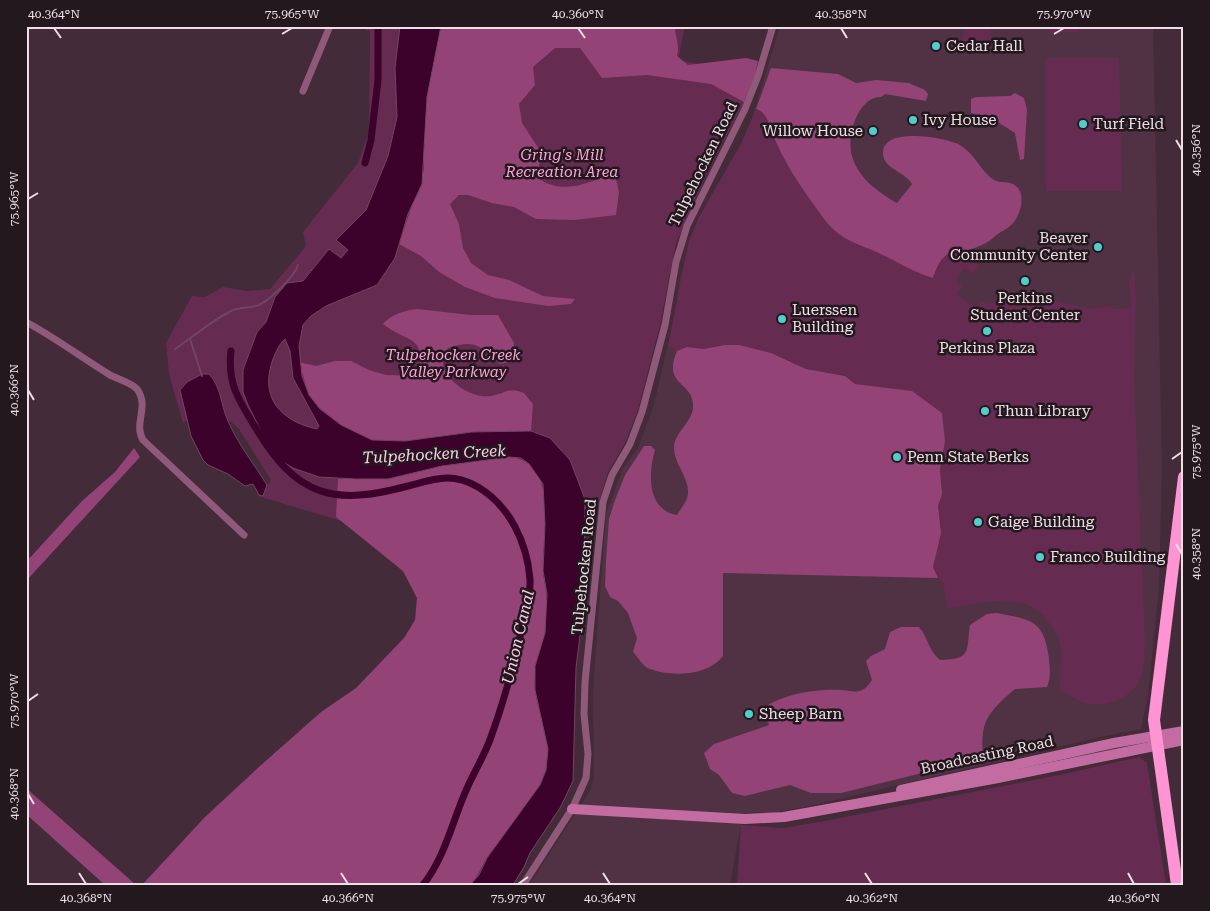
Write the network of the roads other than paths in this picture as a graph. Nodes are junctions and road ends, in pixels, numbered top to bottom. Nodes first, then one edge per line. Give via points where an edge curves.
1 (330, 26) edge
2 (773, 26) edge
3 (303, 91) dead end
4 (26, 322) edge
5 (1184, 477) edge
6 (244, 535) dead end
7 (1184, 730) edge
8 (1184, 740) edge
9 (1157, 741) junction
10 (572, 810) junction
11 (523, 885) edge
12 (1176, 885) edge

1 - 3 street
2 - 10 street, Tulpehocken Road via 745,109 686,226 642,412 603,502 585,682 588,766 582,792
4 - 6 street via 136,388 142,400 138,431 143,440
5 - 9 highway via 1155,714
7 - 9 street, Broadcasting Road
8 - 9 street, Broadcasting Road
9 - 10 street, Broadcasting Road via 948,778 798,815 744,819
9 - 12 highway
10 - 11 street, Tulpehocken Road

